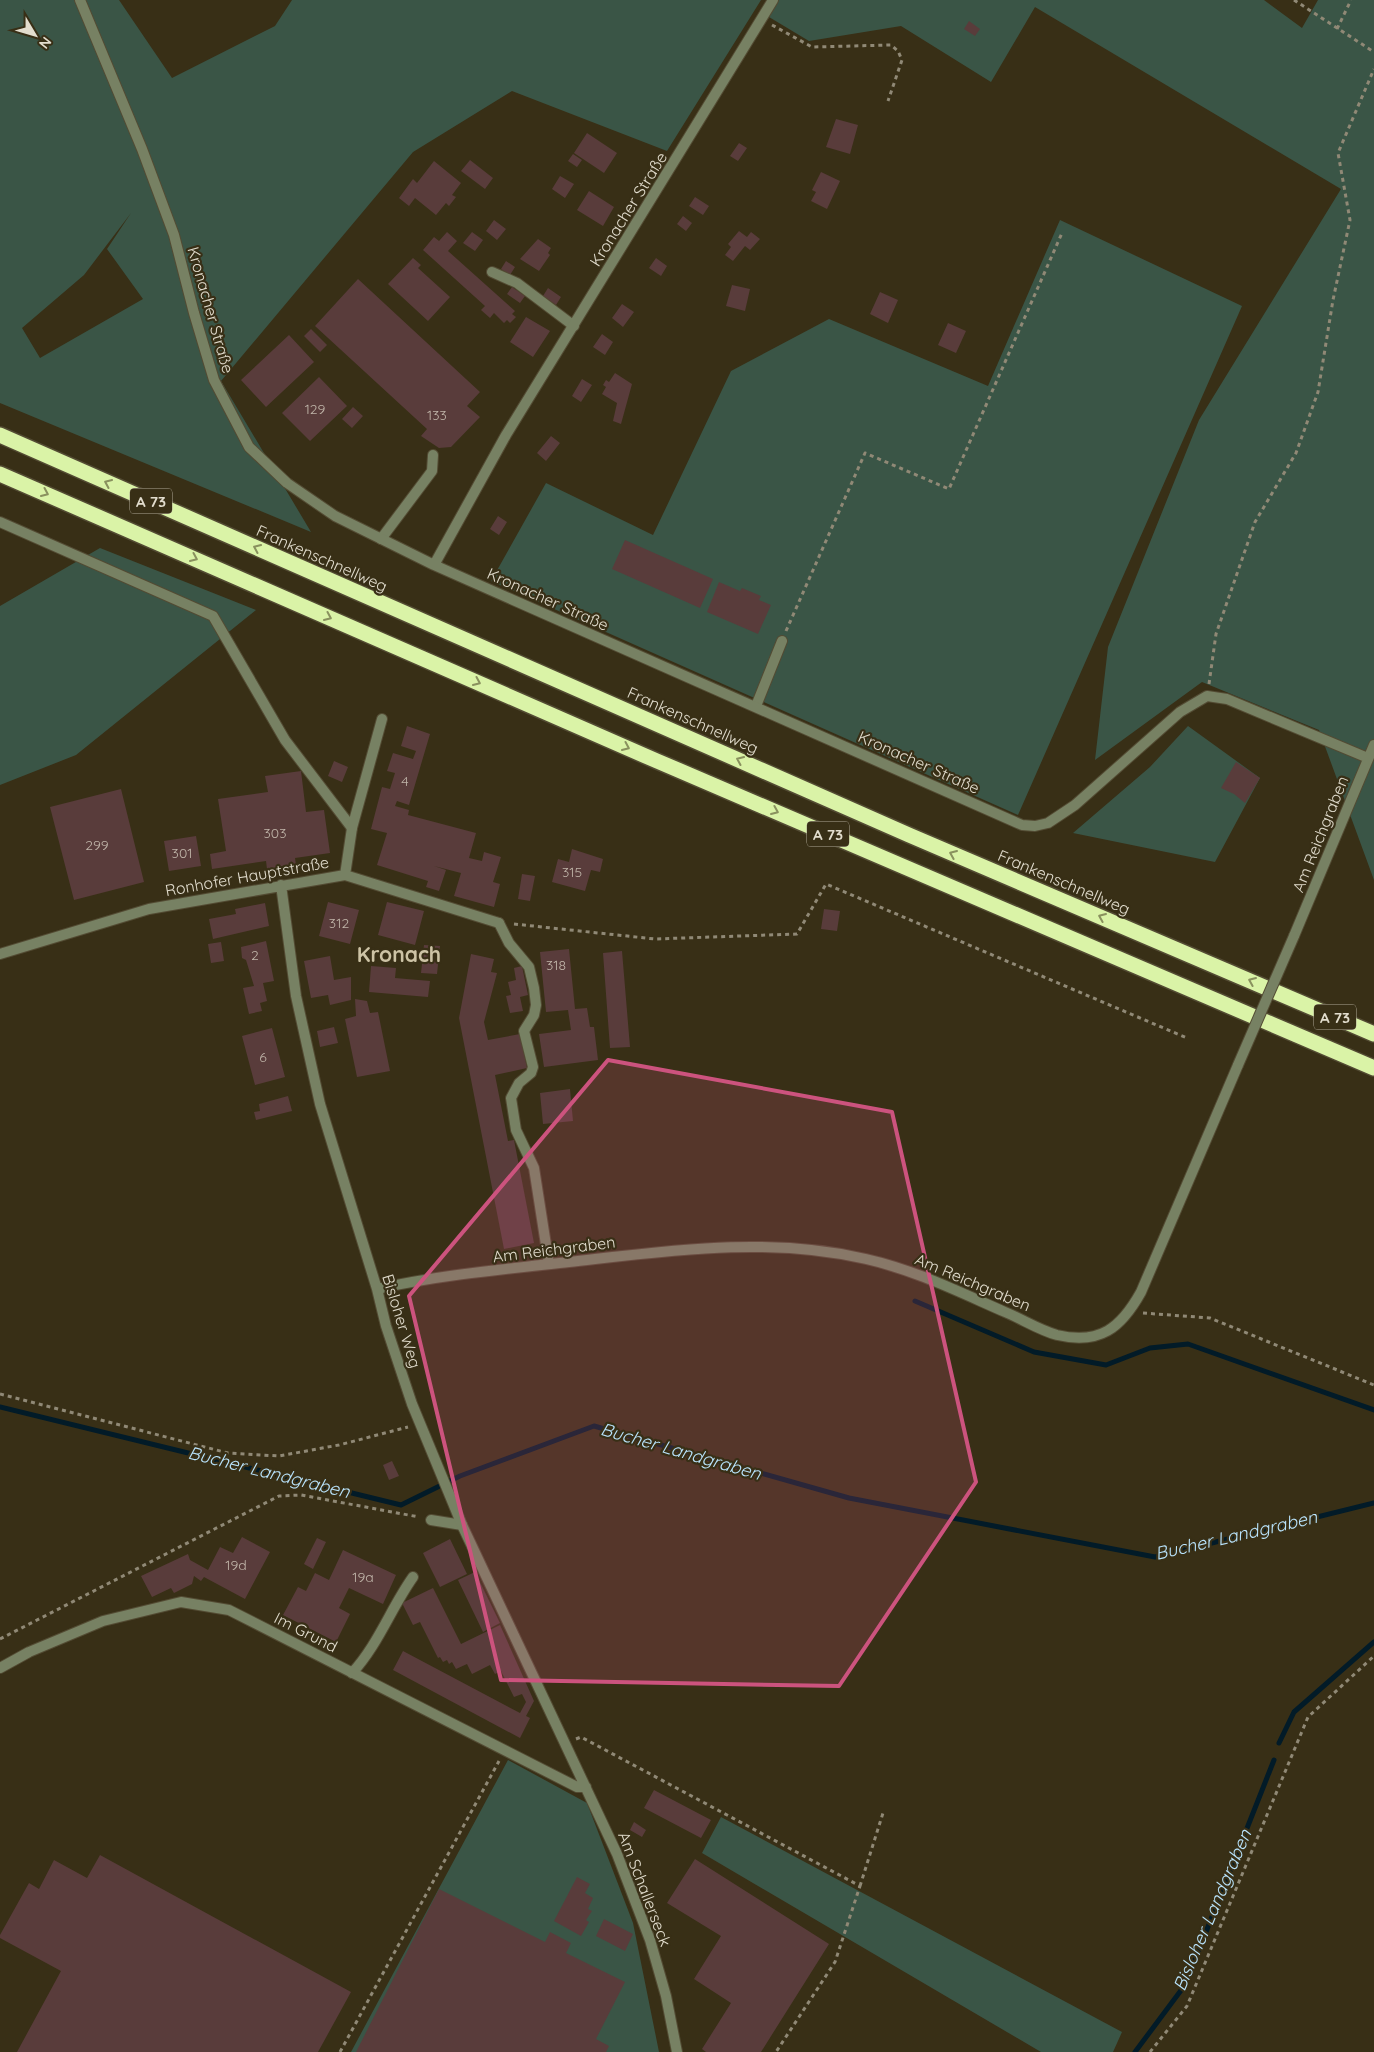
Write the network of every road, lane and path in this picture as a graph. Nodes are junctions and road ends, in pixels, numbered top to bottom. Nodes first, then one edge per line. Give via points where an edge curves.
1 (80, 0) edge
2 (774, 0) edge
3 (1294, 0) edge
4 (1351, 0) edge
5 (762, 20) junction
6 (1337, 29) junction
7 (1374, 52) edge
8 (1374, 69) edge
9 (888, 101) dead end
10 (1062, 233) dead end
11 (492, 272) dead end
12 (574, 326) junction
13 (0, 435) edge
14 (433, 455) dead end
15 (0, 474) edge
16 (0, 522) edge
17 (381, 539) junction
18 (434, 565) junction
19 (782, 641) joint
20 (1207, 696) junction
21 (756, 706) junction
22 (382, 719) dead end
23 (1374, 744) edge
24 (1368, 758) junction
25 (352, 828) junction
26 (346, 874) junction
27 (281, 885) junction
28 (499, 923) junction
29 (0, 954) edge
30 (1374, 1034) edge
31 (1187, 1038) dead end
32 (1374, 1068) edge
33 (549, 1264) junction
34 (377, 1289) junction
35 (1130, 1312) junction
36 (1374, 1385) edge
37 (0, 1394) edge
38 (421, 1424) junction
39 (432, 1520) joint
40 (462, 1526) junction
41 (413, 1577) dead end
42 (0, 1639) edge
43 (1374, 1656) edge
44 (0, 1668) edge
45 (352, 1673) junction
46 (566, 1742) junction
47 (505, 1750) junction
48 (586, 1787) junction
49 (883, 1813) dead end
50 (860, 1886) junction
51 (340, 2052) edge
52 (677, 2052) edge
53 (776, 2052) edge
54 (1150, 2052) edge

1 - 17 street, Kronacher Straße via 142,148 174,235 214,380 250,447 295,489 335,516
2 - 5 street, Kronacher Straße
3 - 6 path
4 - 6 path
5 - 9 path via 812,46 891,46 902,60
5 - 12 street, Kronacher Straße
6 - 7 path
8 - 20 path via 1338,153 1350,220 1318,392 1296,453 1255,522 1216,634
10 - 19 path via 949,489 865,453
11 - 12 street via 517,283
12 - 18 street, Kronacher Straße via 506,435
30 -> 13 highway, Frankenschnellweg / A 73 via 909,835
14 - 17 street via 432,471
15 -> 32 highway, A 73 via 657,761
16 - 25 street via 213,616 285,740
17 - 18 street, Kronacher Straße
18 - 21 street, Kronacher Straße
19 - 21 street
20 - 21 street, Kronacher Straße via 1180,712 1075,805 1048,823 1035,826 1022,825
20 - 24 street via 1227,700
22 - 25 street
23 - 24 street, Am Reichgraben
24 - 35 street, Am Reichgraben, bridge
25 - 26 street
26 - 27 street, Ronhofer Hauptstraße
26 - 28 street, Ronhofer Hauptstraße
27 - 29 street, Ronhofer Hauptstraße via 149,909
27 - 34 street, Bisloher Weg via 296,996 320,1104
28 - 31 path via 655,939 797,934 826,884
28 - 33 street via 509,943 529,967 536,1005 524,1031 533,1066 511,1098 516,1130 534,1168
33 - 34 street, Am Reichgraben via 423,1279
33 - 35 street, Am Reichgraben via 679,1249 784,1246 865,1258 920,1274 1056,1335 1087,1339 1113,1330
34 - 38 street, Bisloher Weg via 386,1326
35 - 36 path via 1210,1318
37 - 38 path via 236,1453 278,1456 339,1445
38 - 40 street, Bisloher Weg
39 - 40 street
39 - 42 path via 301,1495 279,1496
40 - 46 street, Bisloher Weg
41 - 45 street via 364,1660
43 - 54 path via 1308,1717 1187,2006
44 - 45 street, Im Grund via 29,1652 103,1621 181,1602 229,1610
45 - 47 street, Im Grund
46 - 48 street, Am Schallerseck
46 - 50 path via 581,1738
47 - 48 street, Im Grund via 577,1787
47 - 51 path
48 - 52 street, Am Schallerseck via 618,1854 650,1940
49 - 50 path
50 - 53 path via 835,1962

